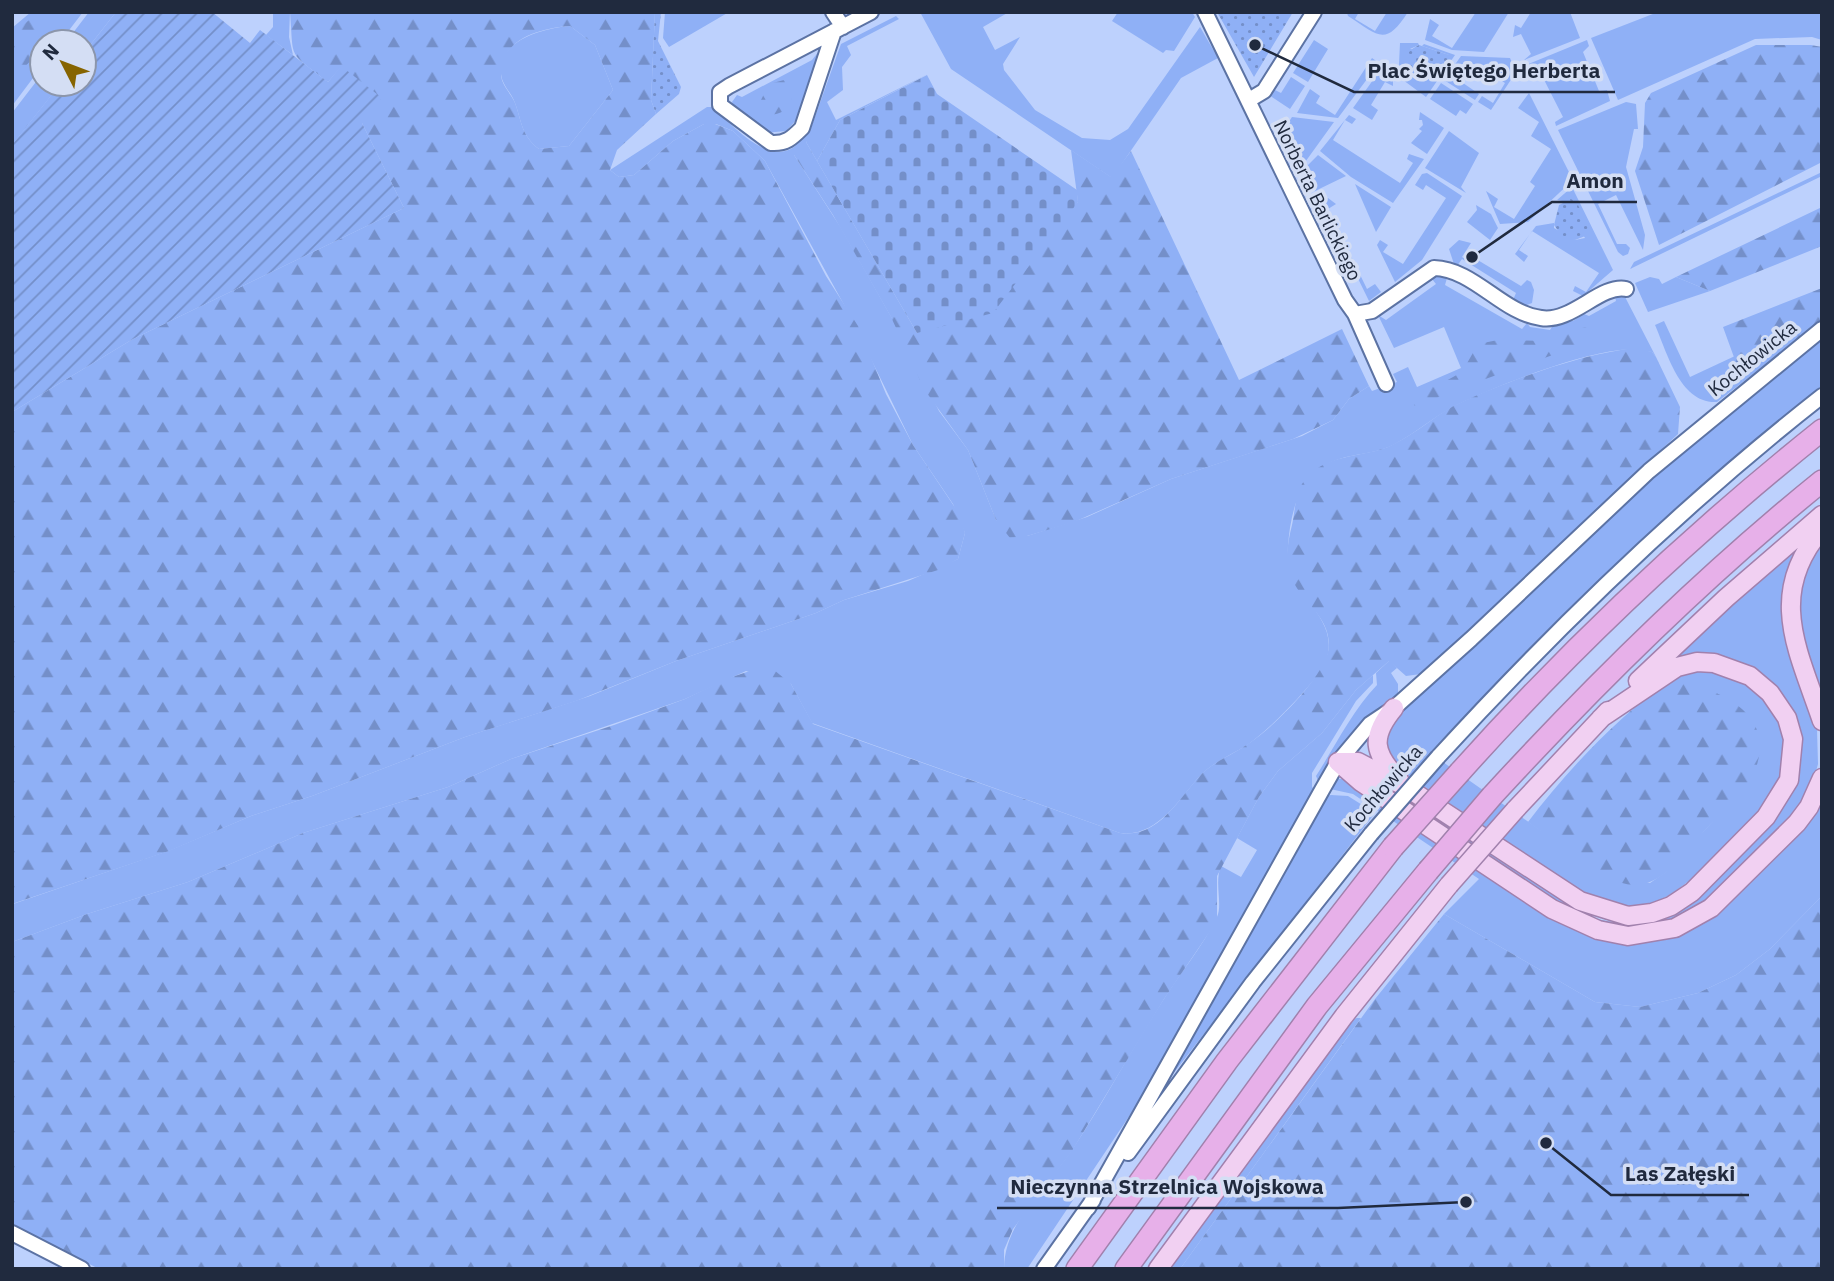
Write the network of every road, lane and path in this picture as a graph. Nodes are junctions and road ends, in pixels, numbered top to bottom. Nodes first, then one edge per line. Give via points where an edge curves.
1 (833, 12) edge
2 (870, 12) edge
3 (1205, 12) edge
4 (1314, 12) edge
5 (838, 29) junction
6 (1250, 100) junction
7 (1626, 289) dead end
8 (1355, 314) junction
9 (1822, 328) edge
10 (1386, 384) dead end
11 (1822, 396) edge
12 (1822, 430) edge
13 (1822, 481) edge
14 (1822, 515) edge
15 (1822, 530) edge
16 (1394, 708) junction
17 (1601, 718) junction
18 (1822, 721) edge
19 (1338, 762) junction
20 (1822, 778) edge
21 (1406, 787) junction
22 (1088, 1208) junction
23 (12, 1233) edge
24 (82, 1269) edge
25 (1044, 1269) edge
26 (1077, 1269) edge
27 (1126, 1269) edge
28 (1158, 1269) edge

1 - 5 street
2 - 5 street
3 - 6 street, Norberta Barlickiego
4 - 6 street via 1264,91
5 - 5 street via 720,92 720,105 771,143 792,138 802,128
6 - 8 street, Norberta Barlickiego
7 - 8 street via 1563,317 1542,319 1516,310 1452,271 1434,268 1372,311
8 - 10 street, Norberta Barlickiego
9 - 16 street, Kochłowicka via 1649,471
11 - 22 street, Kochłowicka, bridge via 1622,568 1546,641 1438,757 1253,982
12 - 26 highway, bridge via 1632,594 1516,709 1393,847 1227,1061
13 - 27 highway, bridge via 1645,637 1492,796 1309,1017
14 - 17 main road via 1726,598
15 - 18 main road via 1795,570 1789,612
16 - 19 street, Kochłowicka via 1370,724
16 - 21 main road via 1377,733 1377,751
17 - 21 main road via 1676,667 1697,662 1732,667 1750,676 1770,693 1787,718 1793,758 1780,798 1692,892 1671,906 1628,916 1580,901
17 - 28 main road, bridge via 1449,885 1344,1016
19 - 20 main road via 1552,909 1598,930 1628,936 1675,928 1719,902 1797,823
19 - 21 main road via 1357,762
19 - 22 street, Kochłowicka
22 - 25 street, Kochłowicka
23 - 24 street

